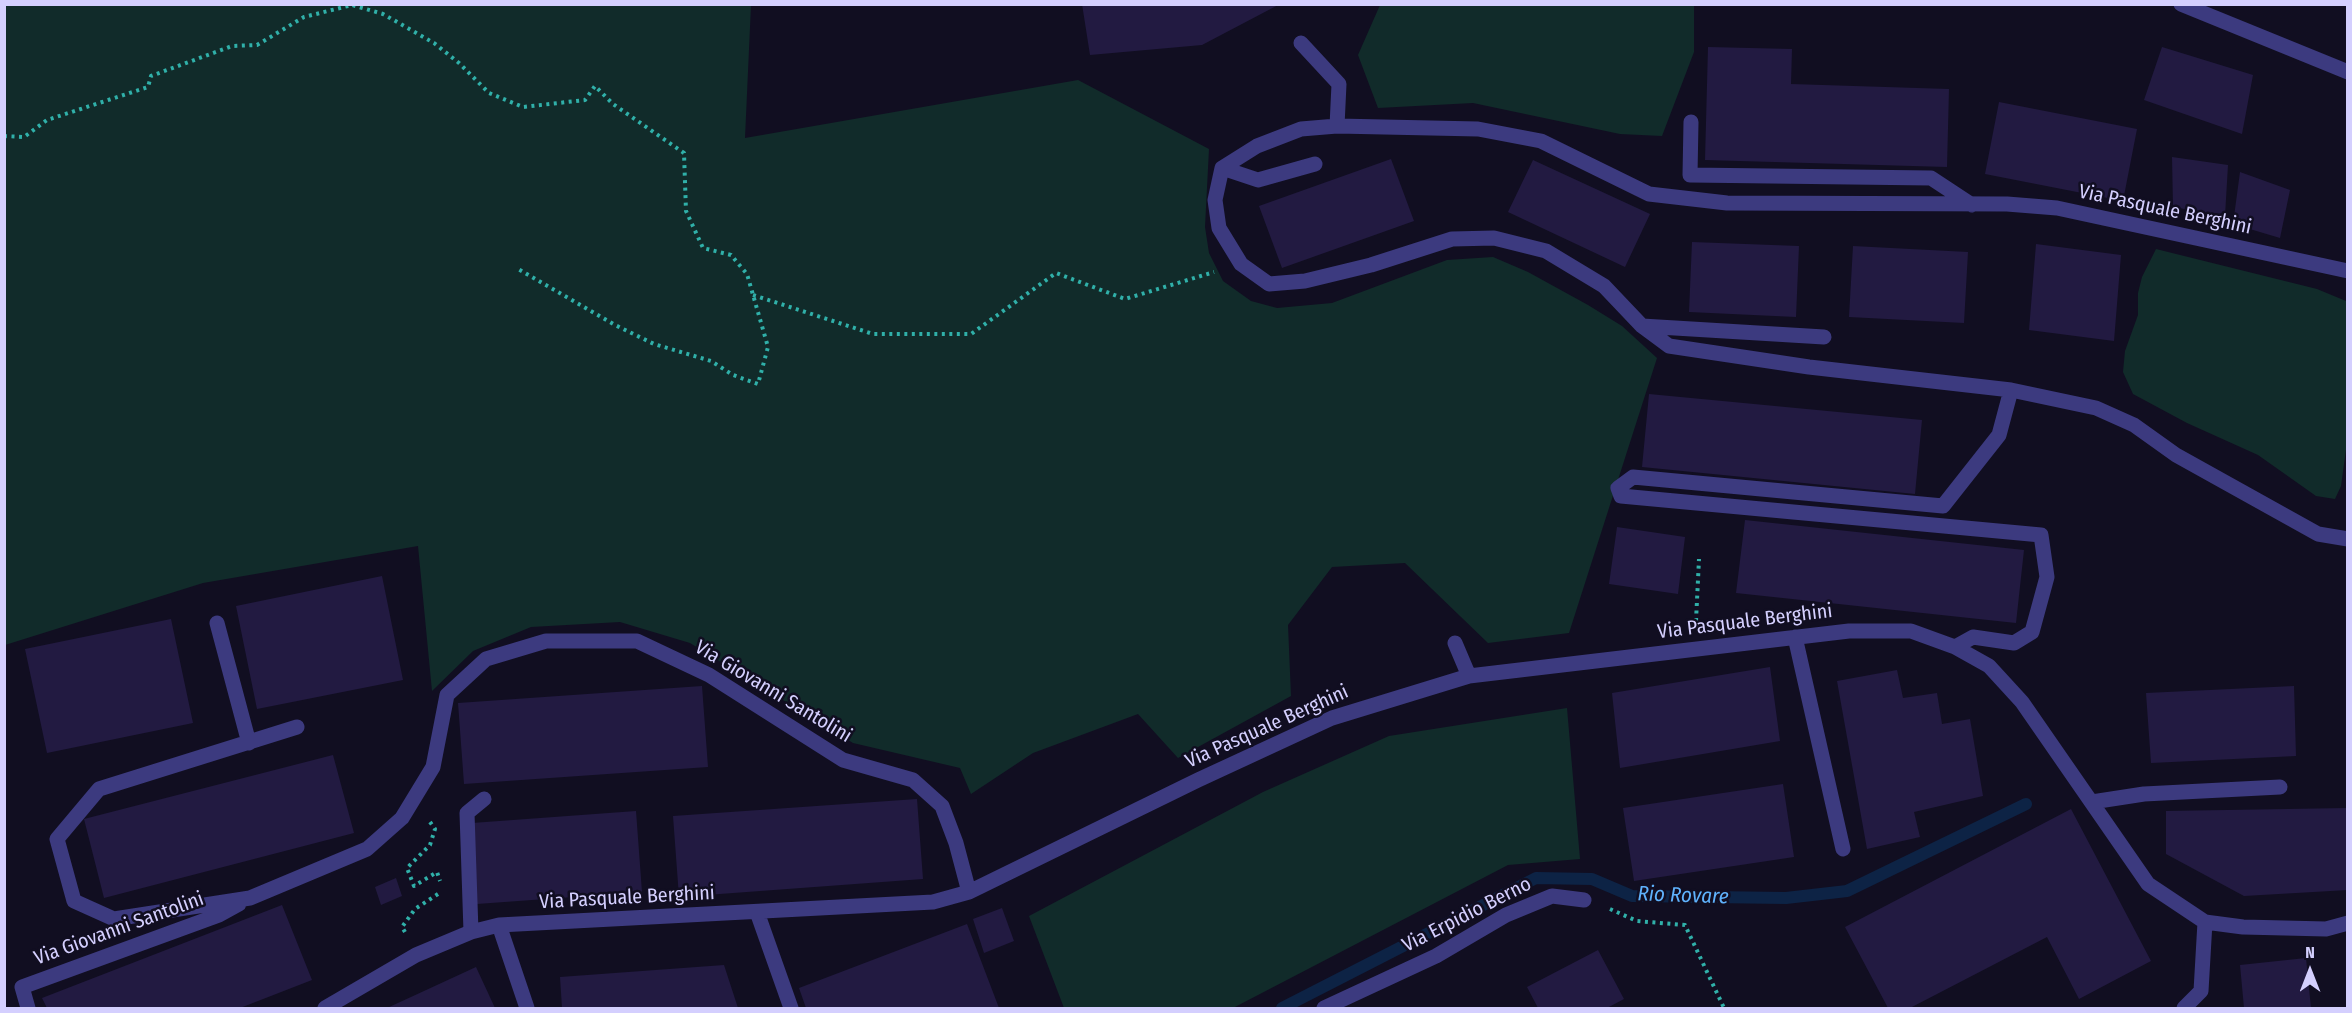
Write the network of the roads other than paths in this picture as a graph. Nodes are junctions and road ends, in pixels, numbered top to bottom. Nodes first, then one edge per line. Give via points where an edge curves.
1 (2181, 4) edge
2 (1300, 44) dead end
3 (2348, 72) edge
4 (1691, 122) dead end
5 (1337, 126) junction
6 (1316, 164) dead end
7 (1222, 168) junction
8 (1972, 205) junction
9 (2348, 271) edge
10 (1642, 326) junction
11 (1824, 337) dead end
12 (2010, 390) junction
13 (2348, 539) edge
14 (217, 623) dead end
15 (1795, 637) junction
16 (1455, 643) dead end
17 (1955, 647) junction
18 (1469, 676) junction
19 (297, 727) dead end
20 (249, 742) junction
21 (2280, 787) dead end
22 (484, 799) dead end
23 (2092, 802) junction
24 (1843, 849) dead end
25 (969, 892) junction
26 (250, 898) junction
27 (1584, 900) road end
28 (757, 912) junction
29 (2205, 922) junction
30 (2348, 922) edge
31 (499, 926) junction
32 (471, 932) junction
33 (28, 1008) edge
34 (325, 1008) edge
35 (527, 1008) edge
36 (791, 1008) edge
37 (1324, 1008) edge
38 (2184, 1008) edge

1 - 3 street
2 - 5 street via 1339,84
4 - 8 street via 1690,175 1931,178
5 - 7 street, Via Pasquale Berghini via 1301,129 1257,146
5 - 8 street, Via Pasquale Berghini via 1478,129 1541,141 1649,194 1727,203
6 - 7 street via 1258,180
7 - 10 street via 1215,200 1219,228 1241,264 1269,284 1305,281 1371,265 1452,239 1494,238 1546,251 1604,286
8 - 9 street, Via Pasquale Berghini via 2057,208
10 - 11 street
10 - 12 street via 1669,346
12 - 13 street via 2106,412 2318,534
12 - 17 street via 1999,435 1943,506 1633,477 1618,488 1621,496 2041,535 2047,577 2032,632 2014,644 1973,637
14 - 20 street
15 - 17 street, Via Pasquale Berghini via 1849,631 1911,631
15 - 18 street, Via Pasquale Berghini
15 - 24 street
16 - 18 street
17 - 23 street, Via Pasquale Berghini via 1989,666 2022,702
18 - 25 street, Via Pasquale Berghini via 1332,718
19 - 20 street, Via Giovanni Santolini
20 - 26 street, Via Giovanni Santolini via 99,789 57,839 74,901 114,919
21 - 23 street via 2144,794
22 - 32 street via 467,813
23 - 29 street, Via Pasquale Berghini via 2148,885
25 - 26 street, Via Giovanni Santolini via 942,806 913,780 843,760 709,675 637,641 546,641 486,659 447,694 433,767 402,818 367,849
25 - 28 street, Via Pasquale Berghini via 933,902
26 - 33 street, Via Giovanni Santolini via 219,915 22,987
27 - 37 street, Via Erpidio Berno via 1552,896
28 - 31 street, Via Pasquale Berghini
28 - 36 street
29 - 30 street, Via Pasquale Berghini via 2326,929
29 - 38 street via 2201,991
31 - 32 street, Via Pasquale Berghini
31 - 35 street
32 - 34 street, Via Pasquale Berghini via 416,954

